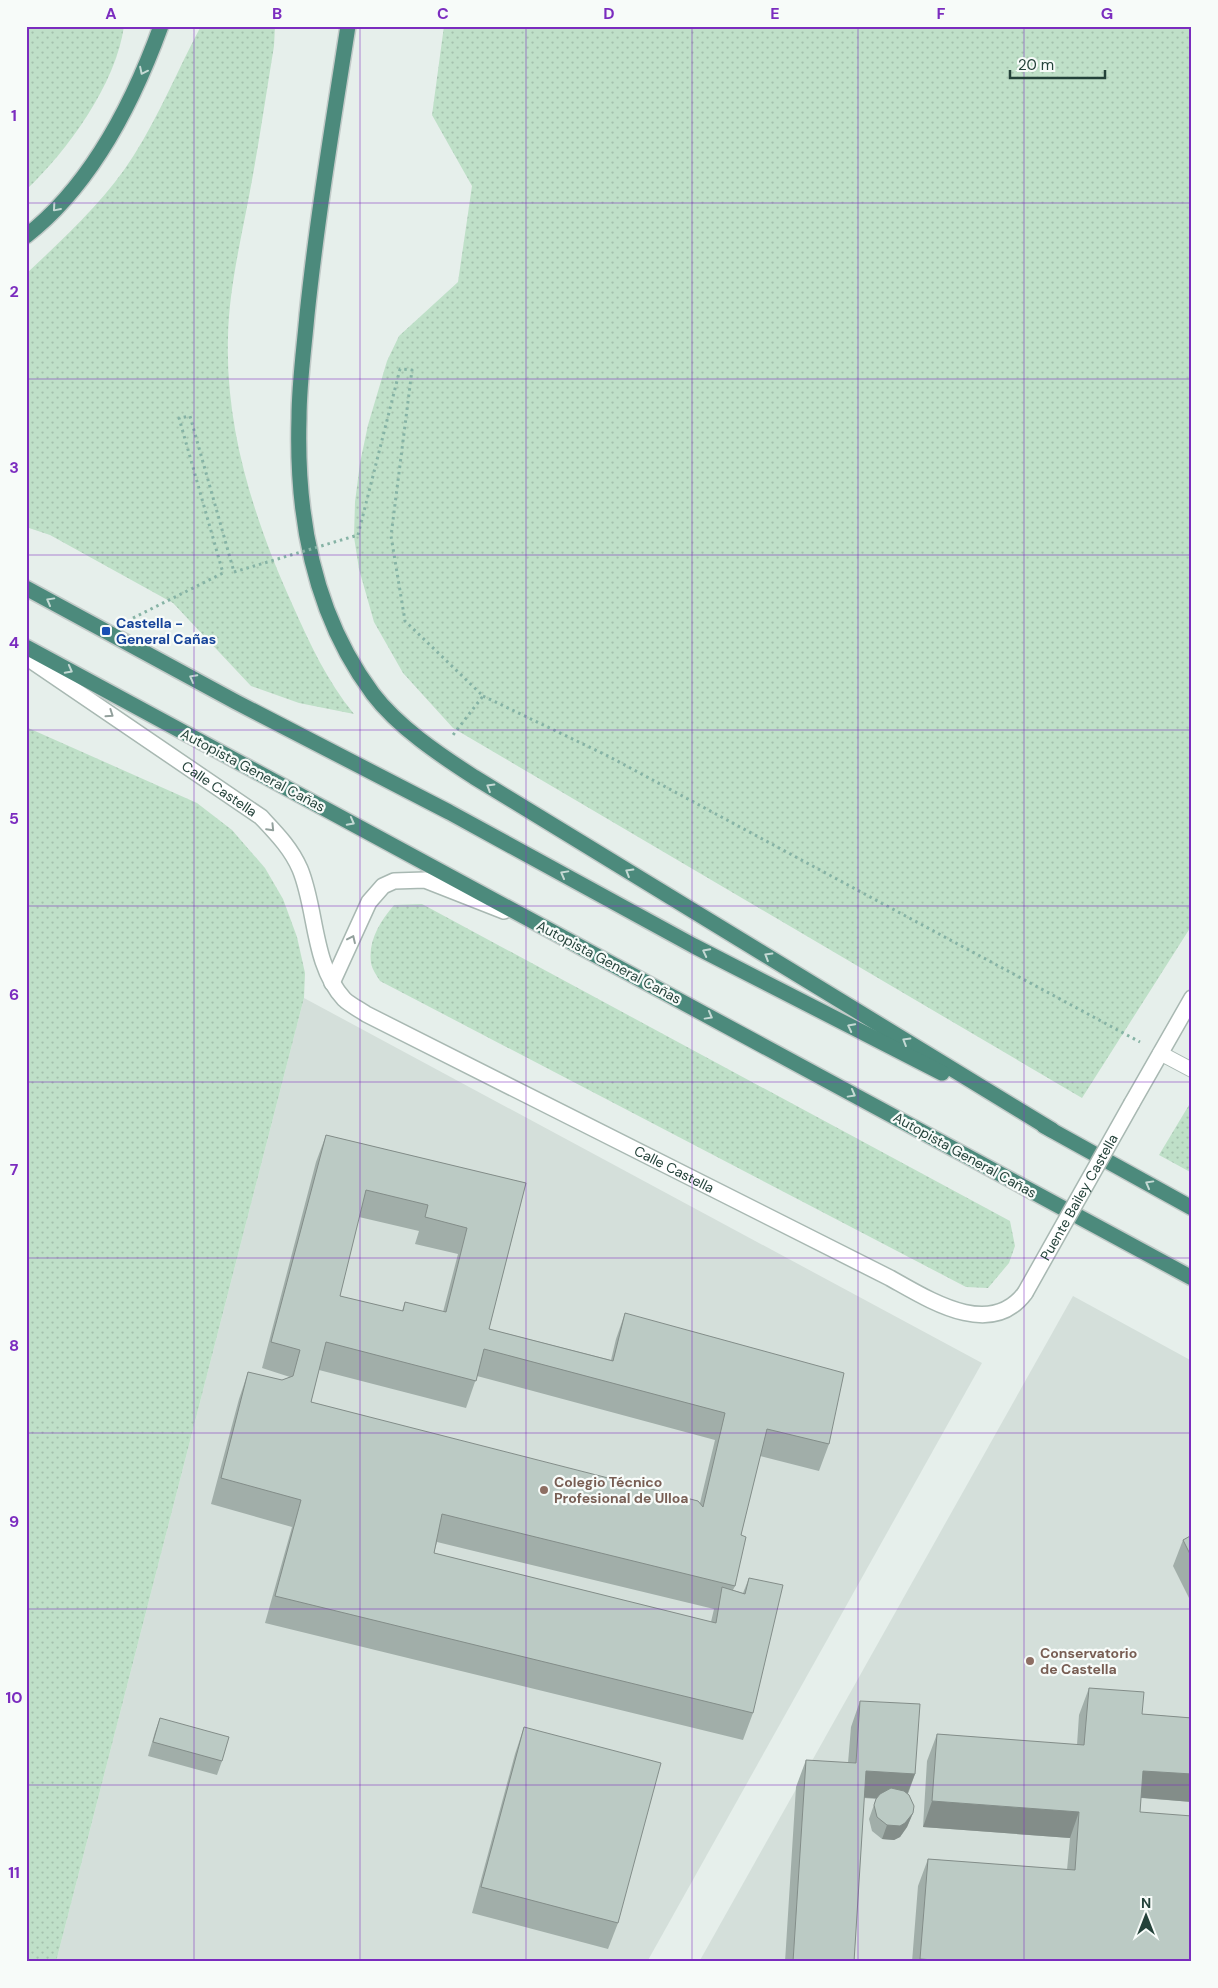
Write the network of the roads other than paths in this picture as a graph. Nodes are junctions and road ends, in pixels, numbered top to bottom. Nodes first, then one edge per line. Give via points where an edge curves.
1 (161, 26) edge
2 (348, 26) edge
3 (26, 236) edge
4 (26, 588) edge
5 (26, 647) edge
6 (26, 657) edge
7 (551, 930) junction
8 (332, 983) junction
9 (1192, 998) edge
10 (1160, 1053) junction
11 (1192, 1070) edge
12 (1052, 1130) junction
13 (1192, 1208) edge
14 (1192, 1278) edge
15 (1025, 1292) joint

1 -> 3 highway via 131,97 94,163 52,214
12 -> 2 highway via 474,777 439,754 374,696 338,639 317,581 299,476 300,390 313,259
12 -> 4 highway via 694,946
5 -> 7 highway, Autopista General Cañas
6 -> 8 street, Calle Castella via 260,817 285,843 300,869
8 -> 7 street via 369,902 383,886 394,881 425,880
7 -> 14 highway, Autopista General Cañas
8 - 15 street, Calle Castella via 345,1000 366,1014 941,1306 975,1315 990,1314 1019,1301
9 - 10 street
10 - 11 lane
10 - 15 street, Puente Bailey Castella, bridge
13 -> 12 highway

